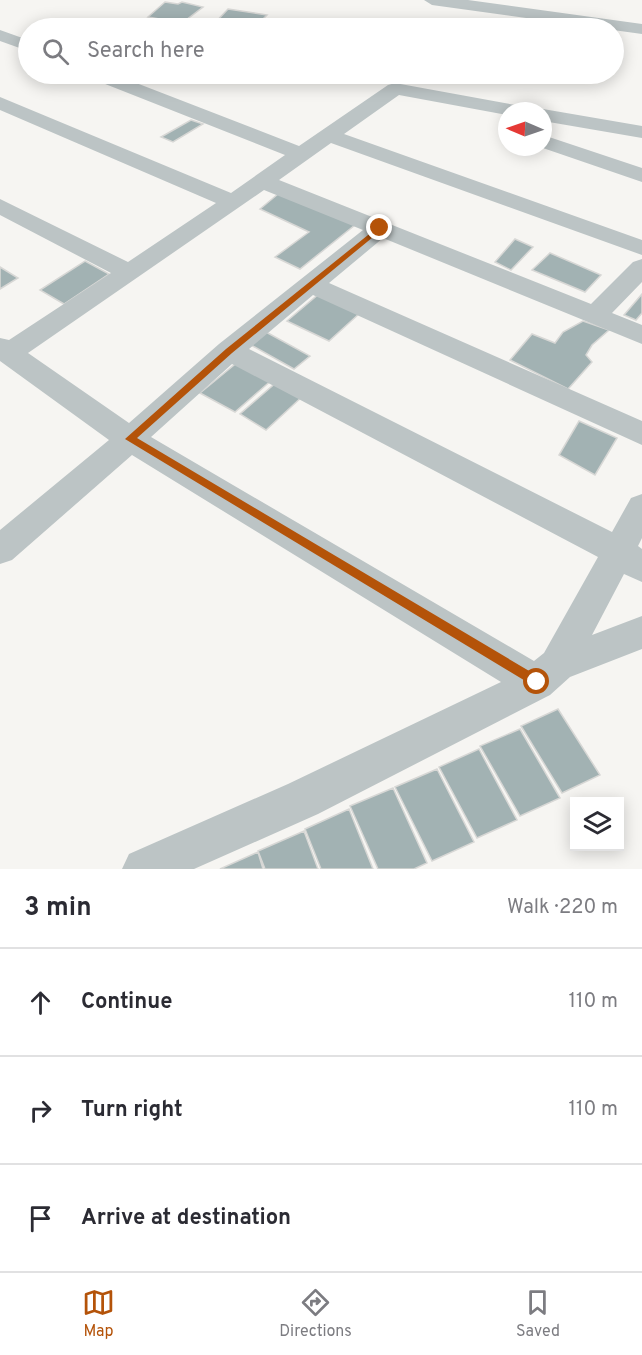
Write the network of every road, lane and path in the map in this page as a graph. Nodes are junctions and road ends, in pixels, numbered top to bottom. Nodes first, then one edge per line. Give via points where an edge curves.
1 (432, 0) edge
2 (558, 0) edge
3 (552, 17) junction
4 (560, 18) edge
5 (624, 27) edge
6 (642, 29) edge
7 (0, 35) edge
8 (18, 42) edge
9 (122, 84) edge
10 (395, 89) junction
11 (0, 102) edge
12 (498, 107) edge
13 (552, 117) edge
14 (498, 125) edge
15 (642, 132) edge
16 (329, 135) junction
17 (552, 144) edge
18 (301, 154) junction
19 (642, 175) edge
20 (262, 181) junction
21 (233, 202) junction
22 (0, 206) edge
23 (380, 228) junction
24 (641, 265) edge
25 (127, 272) junction
26 (312, 285) junction
27 (595, 315) junction
28 (642, 335) edge
29 (4, 350) edge
30 (229, 351) junction
31 (642, 434) edge
32 (130, 439) junction
33 (642, 507) edge
34 (0, 550) edge
35 (630, 559) edge
36 (642, 632) edge
37 (547, 674) junction
38 (144, 869) edge

1 - 3 street
2 - 3 street
3 - 4 street
5 - 6 street
7 - 8 street
9 - 18 street
10 - 12 street
10 - 14 street
10 - 16 street
11 - 21 street
13 - 15 street
16 - 18 street
16 - 24 street
17 - 19 street
18 - 20 street
20 - 21 street
20 - 23 street
21 - 25 street
22 - 25 street
23 - 26 street
23 - 27 street
24 - 27 street
25 - 29 street
26 - 30 street
26 - 31 street
27 - 28 street
29 - 32 street
30 - 32 street
30 - 35 street
32 - 34 street
32 - 37 street
33 - 35 street
35 - 37 street
36 - 37 street
37 - 38 street via 303,799

